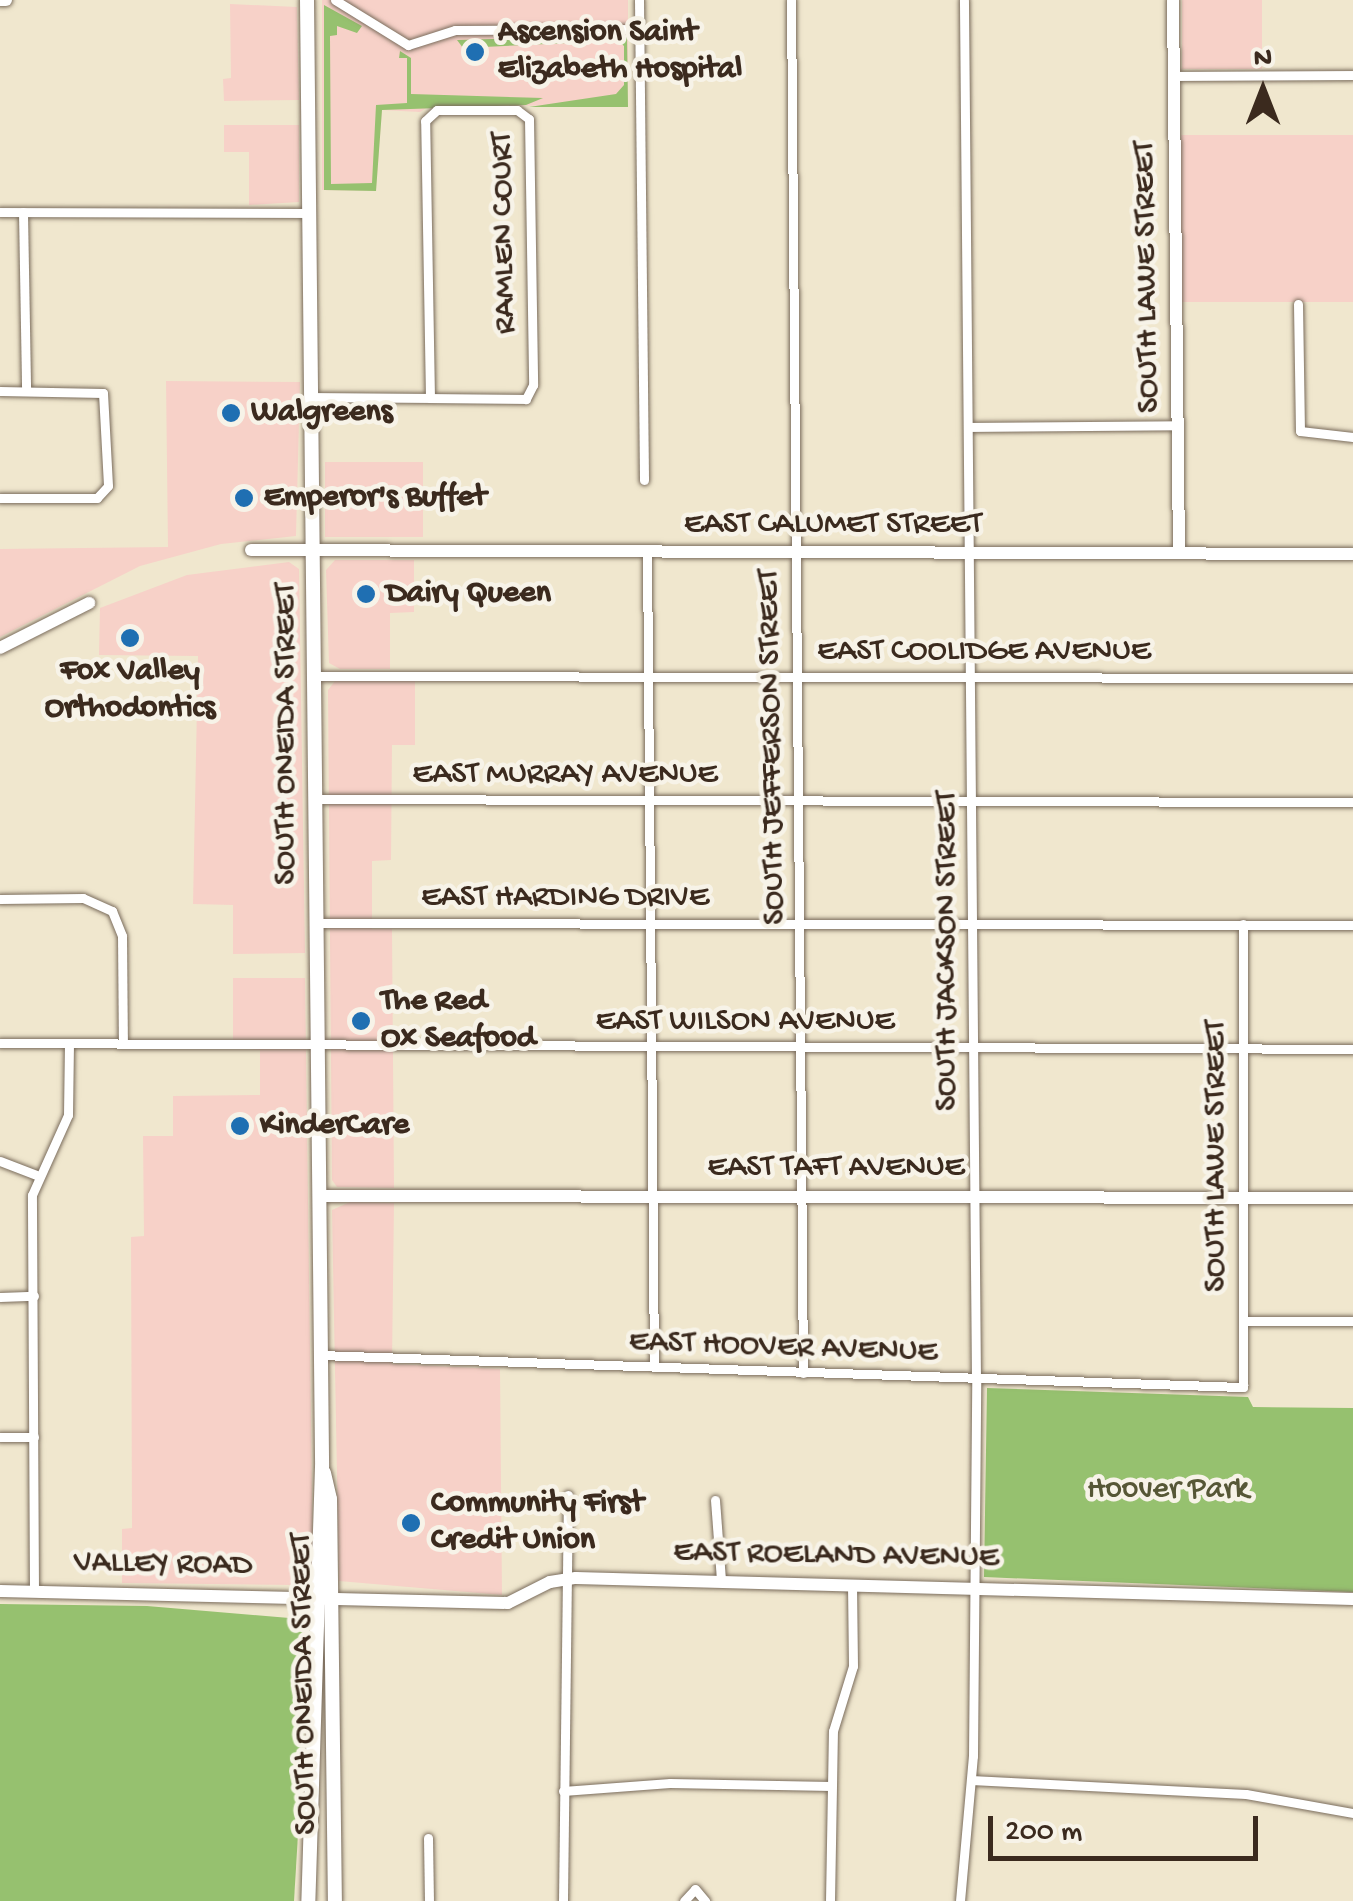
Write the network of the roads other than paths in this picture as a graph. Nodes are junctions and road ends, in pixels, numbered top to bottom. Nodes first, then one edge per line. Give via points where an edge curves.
1 (307, 0) edge
2 (336, 0) edge
3 (639, 0) edge
4 (791, 0) edge
5 (964, 0) edge
6 (1173, 0) edge
7 (640, 29) junction
8 (1353, 75) edge
9 (1174, 76) junction
10 (0, 212) edge
11 (23, 212) junction
12 (310, 212) junction
13 (1298, 304) dead end
14 (26, 390) junction
15 (0, 391) edge
16 (312, 397) junction
17 (430, 398) junction
18 (1177, 425) junction
19 (968, 428) junction
20 (1353, 436) edge
21 (644, 480) dead end
22 (0, 498) edge
23 (314, 549) junction
24 (252, 550) dead end
25 (647, 552) junction
26 (796, 552) junction
27 (969, 552) junction
28 (1178, 553) junction
29 (1353, 554) edge
30 (89, 603) dead end
31 (0, 648) edge
32 (315, 676) junction
33 (649, 676) junction
34 (798, 676) junction
35 (970, 677) junction
36 (1353, 678) edge
37 (316, 799) junction
38 (650, 799) junction
39 (798, 800) junction
40 (972, 800) junction
41 (1353, 802) edge
42 (0, 898) edge
43 (316, 923) junction
44 (651, 924) junction
45 (799, 924) junction
46 (972, 924) junction
47 (1243, 924) junction
48 (1353, 925) edge
49 (123, 1042) junction
50 (70, 1043) junction
51 (0, 1044) edge
52 (317, 1044) junction
53 (651, 1048) junction
54 (800, 1048) junction
55 (973, 1048) junction
56 (1353, 1048) edge
57 (1244, 1049) junction
58 (0, 1162) edge
59 (36, 1174) junction
60 (319, 1196) junction
61 (652, 1196) junction
62 (801, 1196) junction
63 (974, 1196) junction
64 (1244, 1198) junction
65 (1353, 1198) edge
66 (34, 1296) junction
67 (0, 1297) edge
68 (1246, 1321) junction
69 (1353, 1321) edge
70 (320, 1355) junction
71 (654, 1368) junction
72 (803, 1373) junction
73 (976, 1380) junction
74 (1243, 1387) joint
75 (0, 1437) edge
76 (34, 1437) junction
77 (568, 1495) dead end
78 (715, 1500) dead end
79 (564, 1578) junction
80 (722, 1580) junction
81 (852, 1584) junction
82 (975, 1586) junction
83 (0, 1591) edge
84 (34, 1591) junction
85 (325, 1595) junction
86 (1353, 1599) edge
87 (971, 1780) junction
88 (831, 1786) junction
89 (563, 1791) junction
90 (1353, 1813) edge
91 (428, 1838) dead end
92 (308, 1901) edge
93 (334, 1901) edge
94 (428, 1901) edge
95 (563, 1901) edge
96 (684, 1901) edge
97 (704, 1901) edge
98 (830, 1901) edge
99 (960, 1901) edge

1 - 12 main road, SOUTH ONEIDA STREET
2 - 7 street via 408,45 455,30
3 - 7 street
4 - 26 street, SOUTH JEFFERSON STREET
5 - 19 street, SOUTH JACKSON STREET
6 - 9 street, SOUTH LAWE STREET
7 - 21 street
8 - 9 street
9 - 18 street, SOUTH LAWE STREET
10 - 11 street
11 - 12 street
11 - 14 street
12 - 16 main road, SOUTH ONEIDA STREET
13 - 20 street via 1300,431
14 - 15 street
14 - 22 street via 103,393 107,491 96,498
16 - 17 street, RAMLEN COURT
16 - 23 main road, SOUTH ONEIDA STREET
17 - 17 street, RAMLEN COURT via 521,399 533,392 530,122 520,110 437,110 426,118
18 - 19 street
18 - 28 street, SOUTH LAWE STREET
19 - 27 street, SOUTH JACKSON STREET
23 - 24 street, EAST CALUMET STREET
23 - 25 street, EAST CALUMET STREET
23 - 32 main road, SOUTH ONEIDA STREET
25 - 26 street, EAST CALUMET STREET
25 - 33 street
26 - 27 street, EAST CALUMET STREET
26 - 34 street, SOUTH JEFFERSON STREET
27 - 28 street, EAST CALUMET STREET
27 - 35 street, SOUTH JACKSON STREET
28 - 29 street, EAST CALUMET STREET
30 - 31 street
32 - 33 street, EAST COOLIDGE AVENUE
32 - 37 main road, SOUTH ONEIDA STREET
33 - 34 street, EAST COOLIDGE AVENUE
33 - 38 street
34 - 35 street, EAST COOLIDGE AVENUE
34 - 39 street, SOUTH JEFFERSON STREET
35 - 36 street, EAST COOLIDGE AVENUE
35 - 40 street, SOUTH JACKSON STREET
37 - 38 street, EAST MURRAY AVENUE
37 - 43 main road, SOUTH ONEIDA STREET
38 - 39 street, EAST MURRAY AVENUE
38 - 44 street
39 - 40 street, EAST MURRAY AVENUE
39 - 45 street, SOUTH JEFFERSON STREET
40 - 41 street, EAST MURRAY AVENUE
40 - 46 street, SOUTH JACKSON STREET
42 - 49 street via 83,898 112,911 122,936
43 - 44 street, EAST HARDING DRIVE
43 - 52 main road, SOUTH ONEIDA STREET
44 - 45 street, EAST HARDING DRIVE
44 - 53 street
45 - 46 street, EAST HARDING DRIVE
45 - 54 street, SOUTH JEFFERSON STREET
46 - 47 street, EAST HARDING DRIVE
46 - 55 street, SOUTH JACKSON STREET
47 - 48 street, EAST HARDING DRIVE
47 - 57 street, SOUTH LAWE STREET
49 - 50 street, EAST WILSON AVENUE
49 - 52 street, EAST WILSON AVENUE
50 - 51 street, EAST WILSON AVENUE
50 - 59 street via 68,1115
52 - 53 street, EAST WILSON AVENUE
52 - 60 main road, SOUTH ONEIDA STREET
53 - 54 street, EAST WILSON AVENUE
53 - 61 street
54 - 55 street, EAST WILSON AVENUE
54 - 62 street, SOUTH JEFFERSON STREET
55 - 57 street, EAST WILSON AVENUE
55 - 63 street, SOUTH JACKSON STREET
56 - 57 street, EAST WILSON AVENUE
57 - 64 street, SOUTH LAWE STREET
58 - 59 street
59 - 66 street
60 - 61 street, EAST TAFT AVENUE
60 - 70 main road, SOUTH ONEIDA STREET
61 - 62 street, EAST TAFT AVENUE
61 - 71 street
62 - 63 street, EAST TAFT AVENUE
62 - 72 street, SOUTH JEFFERSON STREET
63 - 64 street, EAST TAFT AVENUE
63 - 73 street, SOUTH JACKSON STREET
64 - 65 street, EAST TAFT AVENUE
64 - 68 street, SOUTH LAWE STREET
66 - 67 street
66 - 76 street
68 - 69 street
68 - 74 street, SOUTH LAWE STREET
70 - 71 street, EAST HOOVER AVENUE
70 - 85 main road, SOUTH ONEIDA STREET
71 - 72 street, EAST HOOVER AVENUE
72 - 73 street, EAST HOOVER AVENUE
73 - 74 street, EAST HOOVER AVENUE
73 - 82 street, SOUTH JACKSON STREET
75 - 76 street
76 - 84 street
77 - 79 street
78 - 80 street
79 - 80 street, EAST ROELAND AVENUE
79 - 85 street, EAST ROELAND AVENUE via 508,1603
79 - 89 street
80 - 81 street, EAST ROELAND AVENUE
81 - 82 street, EAST ROELAND AVENUE
81 - 88 street via 853,1666 833,1726
82 - 86 street, EAST ROELAND AVENUE
82 - 87 street, SOUTH JACKSON STREET
83 - 84 street, VALLEY ROAD
84 - 85 street, VALLEY ROAD
85 - 92 main road, SOUTH ONEIDA STREET
85 - 93 main road, SOUTH ONEIDA STREET
87 - 90 street via 1258,1795
87 - 99 street, SOUTH JACKSON STREET
88 - 89 street via 670,1784
88 - 98 street
89 - 95 street
91 - 94 street
96 - 97 street via 695,1889

